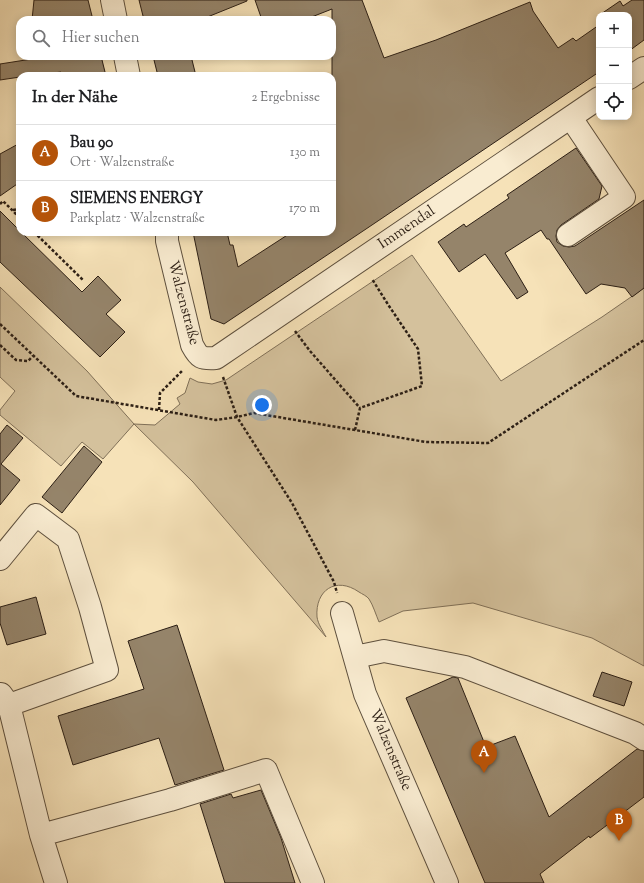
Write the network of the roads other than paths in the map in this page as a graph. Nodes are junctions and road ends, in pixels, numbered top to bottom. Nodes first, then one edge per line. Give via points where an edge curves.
1 (112, 0) edge
2 (115, 16) edge
3 (125, 60) edge
4 (644, 68) edge
5 (128, 72) edge
6 (632, 76) edge
7 (596, 100) edge
8 (571, 118) junction
9 (568, 235) dead end
10 (167, 236) edge
11 (206, 357) joint
12 (0, 559) edge
13 (342, 613) road end
14 (355, 657) junction
15 (5, 699) edge
16 (644, 739) edge
17 (41, 834) junction
18 (56, 883) edge
19 (313, 883) edge
20 (447, 883) edge

1 - 2 street
3 - 5 street
4 - 6 street
7 - 8 street, Immendal
8 - 9 street via 624,197
8 - 11 street, Immendal
10 - 11 street, Walzenstraße via 192,345
12 - 15 street via 36,516 68,539 107,670
13 - 14 street, Walzenstraße
14 - 16 street via 384,651 465,667 635,733
14 - 20 street, Walzenstraße via 365,694
15 - 17 street
17 - 18 street
17 - 19 street via 170,800 266,770

